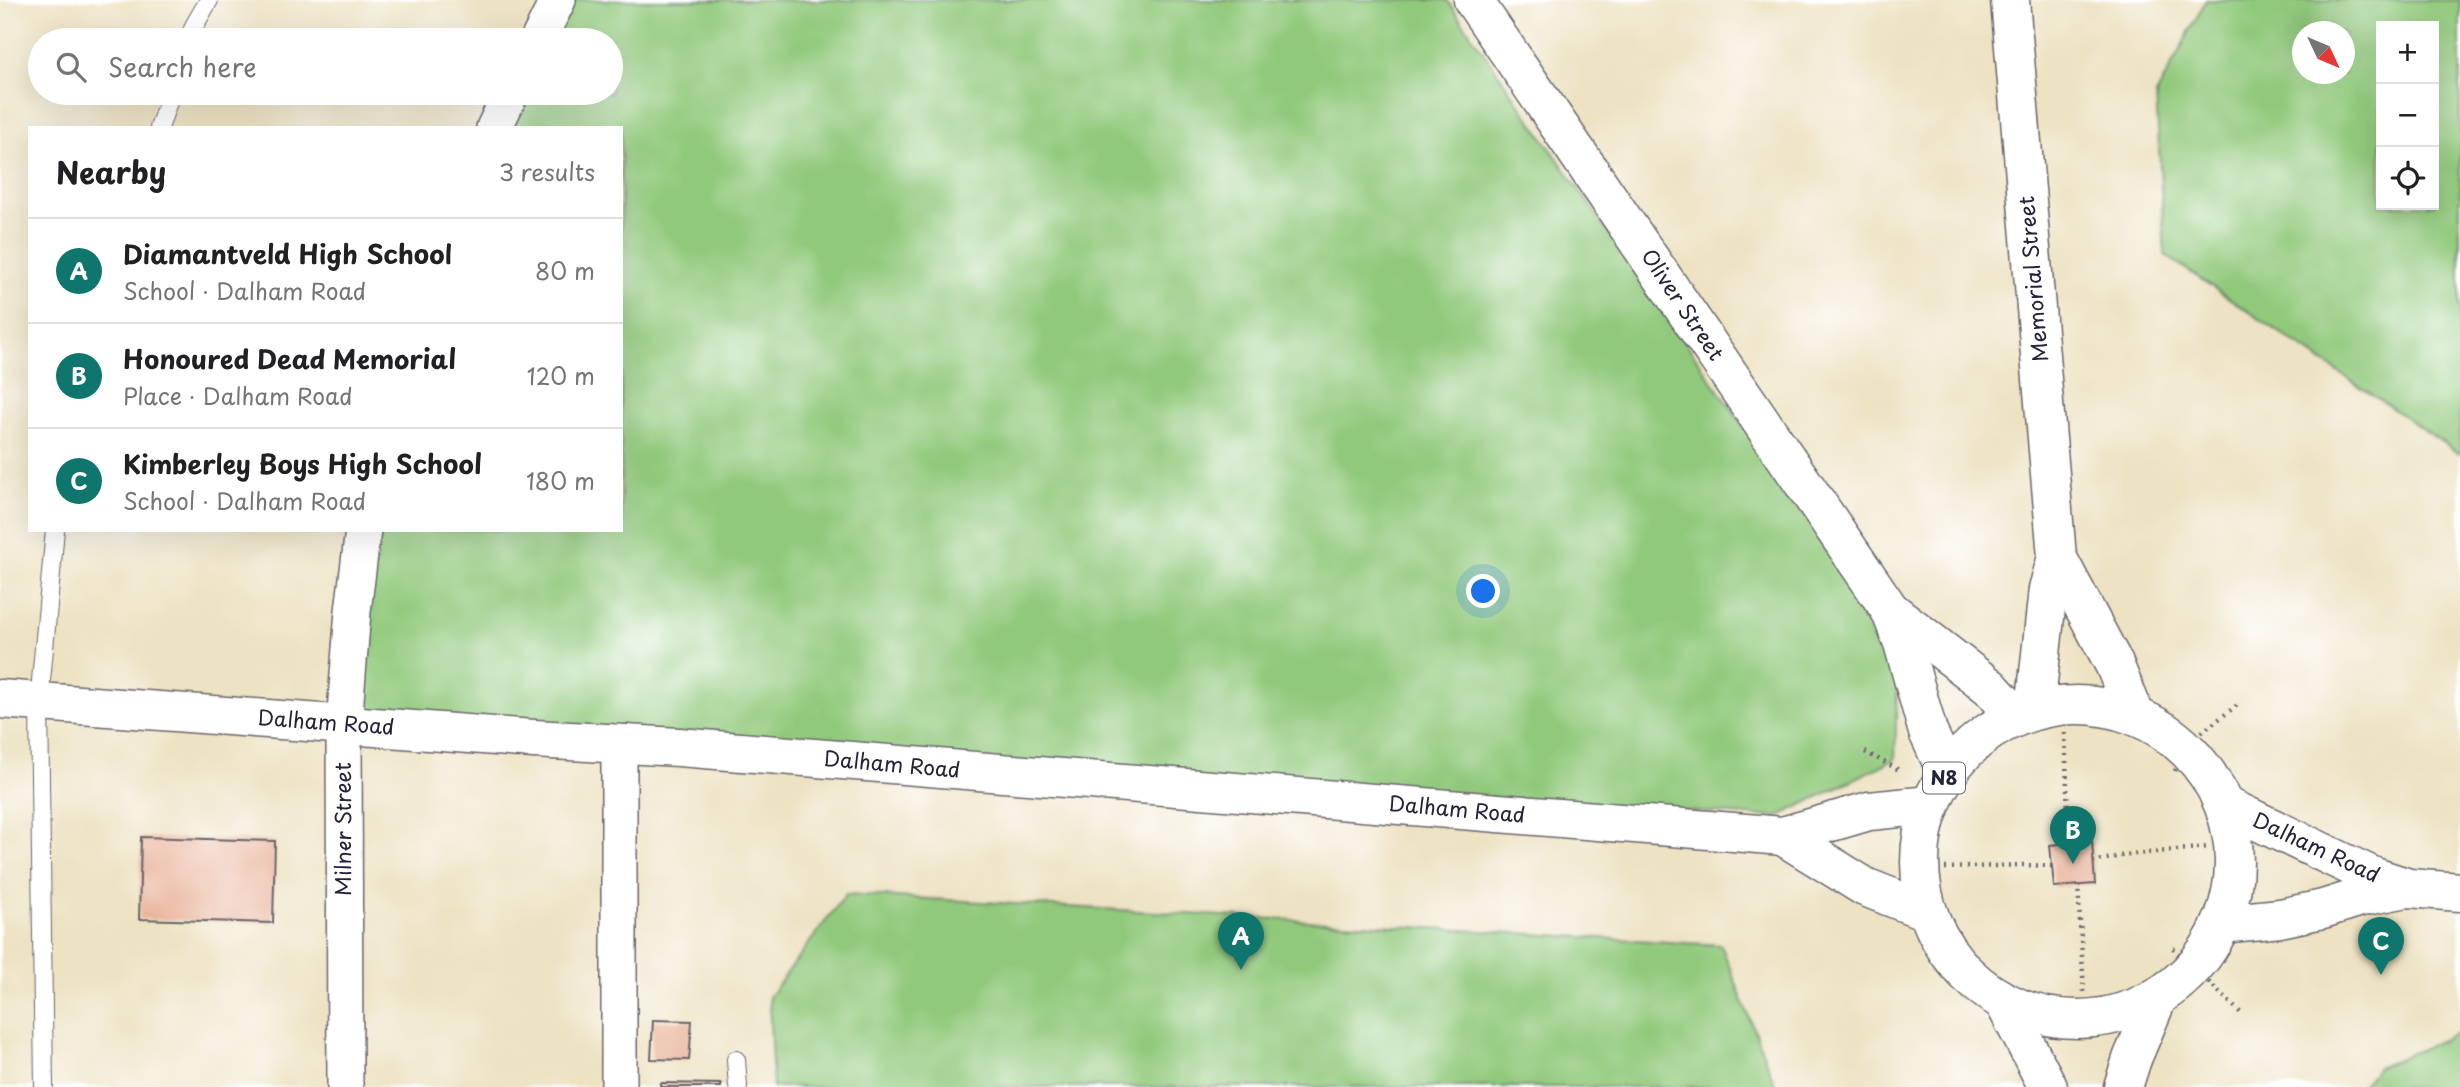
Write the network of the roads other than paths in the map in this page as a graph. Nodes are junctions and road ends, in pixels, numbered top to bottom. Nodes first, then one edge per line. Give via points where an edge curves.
1 (209, 0) edge
2 (558, 0) edge
3 (1473, 0) edge
4 (2010, 0) edge
5 (193, 28) edge
6 (544, 28) edge
7 (167, 105) edge
8 (505, 105) edge
9 (160, 126) edge
10 (495, 126) edge
11 (55, 532) edge
12 (363, 532) edge
13 (2057, 558) junction
14 (1890, 610) junction
15 (0, 699) edge
16 (40, 702) junction
17 (2135, 715) junction
18 (2039, 718) junction
19 (344, 724) junction
20 (619, 744) junction
21 (1938, 789) junction
22 (2224, 806) junction
23 (1783, 836) junction
24 (2409, 888) junction
25 (2460, 892) edge
26 (1926, 911) junction
27 (2221, 925) junction
28 (2158, 997) junction
29 (2004, 1002) junction
30 (736, 1060) dead end
31 (44, 1087) edge
32 (345, 1087) edge
33 (619, 1087) edge
34 (738, 1087) edge
35 (2048, 1087) edge
36 (2123, 1087) edge

1 - 5 lane
2 - 6 street
3 - 14 main road, Oliver Street / N8
4 - 13 main road, Memorial Street
7 - 9 lane
8 - 10 street
11 - 16 lane
12 - 19 street, Milner Street
13 - 17 main road, Memorial Street via 2114,664
13 - 18 main road, Memorial Street via 2048,589
14 - 18 main road, Oliver Street / N8 via 1990,687
14 - 21 main road, Oliver Street / N8 via 1928,732
15 - 16 main road, Dalham Road
16 - 19 main road, Dalham Road
16 - 31 lane
17 - 18 main road, N8 via 2102,706 2068,704
17 - 22 main road, N8 via 2161,728 2180,758 2214,784
18 - 21 main road, N8 via 1996,727 1977,740
19 - 20 main road, Dalham Road
19 - 32 street, Milner Street
20 - 23 main road, Dalham Road
20 - 33 street
21 - 23 main road, Dalham Road
21 - 26 main road, N8 via 1920,840 1919,876
22 - 24 main road, Dalham Road via 2372,876
22 - 27 main road, N8 via 2234,845 2232,886
23 - 26 main road, Dalham Road via 1865,887
24 - 25 main road, Dalham Road
24 - 27 main road, Dalham Road via 2280,918
26 - 29 main road, N8 via 1956,964
27 - 28 main road, N8 via 2210,947 2183,958 2171,988
28 - 29 main road, N8 via 2129,1011 2076,1019 2033,1014
28 - 36 main road
29 - 35 main road
30 - 34 lane

